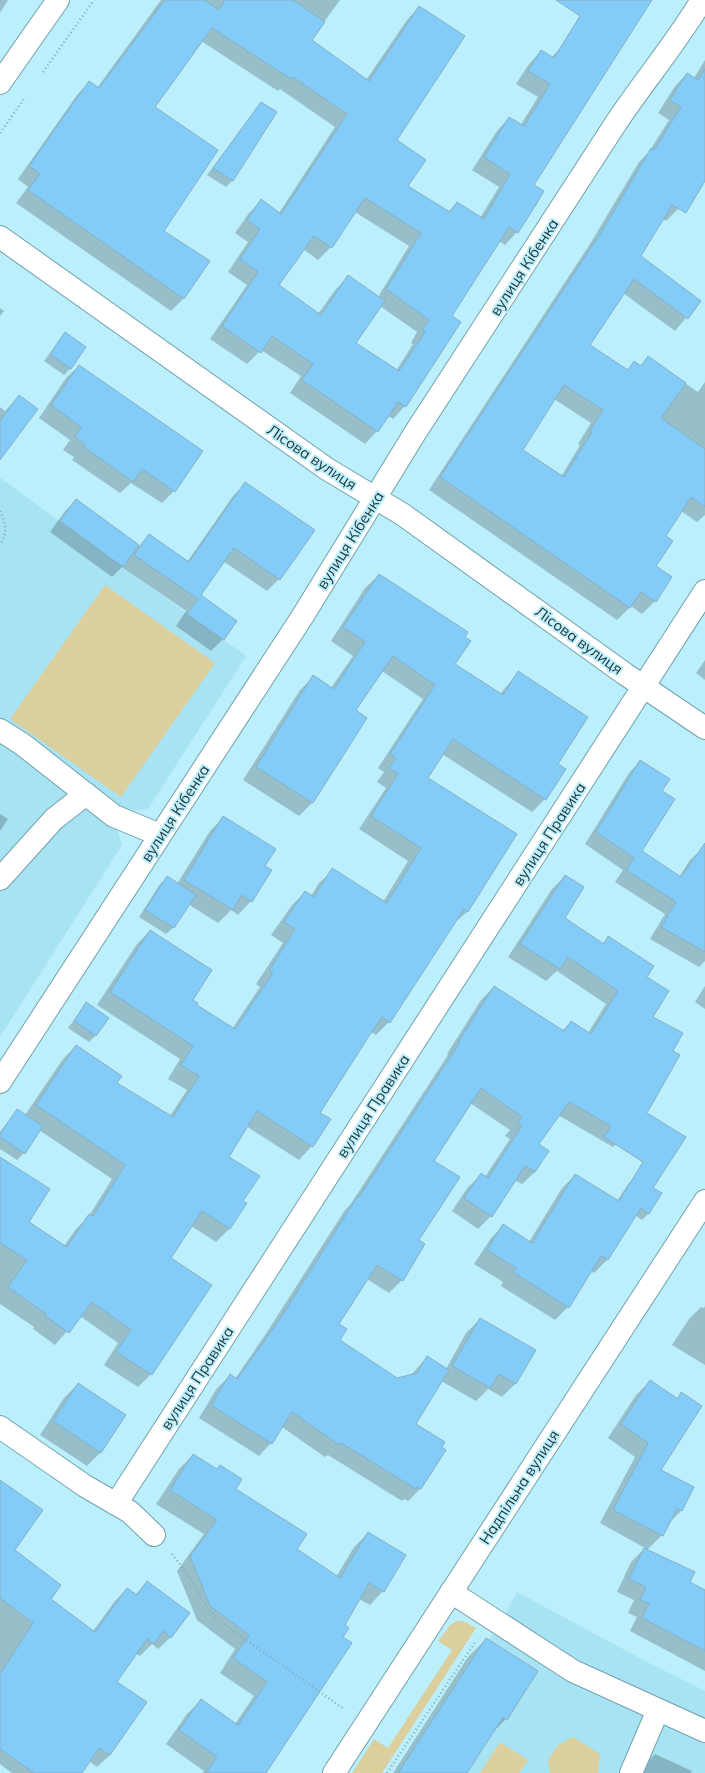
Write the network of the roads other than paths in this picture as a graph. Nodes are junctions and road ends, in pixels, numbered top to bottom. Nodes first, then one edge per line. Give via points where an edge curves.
1 (58, 0) edge
2 (702, 0) edge
3 (0, 83) edge
4 (0, 237) edge
5 (375, 498) junction
6 (705, 591) edge
7 (644, 686) junction
8 (705, 728) edge
9 (0, 730) edge
10 (86, 794) junction
11 (160, 835) junction
12 (0, 879) edge
13 (0, 1082) edge
14 (705, 1201) edge
15 (0, 1427) edge
16 (116, 1504) junction
17 (154, 1535) road end
18 (451, 1592) junction
19 (658, 1710) junction
20 (705, 1731) edge
21 (334, 1773) edge
22 (631, 1773) edge

1 - 3 street
2 - 5 street, вулиця Кібенка via 680,37 620,118
4 - 5 street, Лісова вулиця via 327,469
5 - 7 street, Лісова вулиця
5 - 11 street, вулиця Кібенка via 304,614
6 - 7 street, вулиця Правика
7 - 8 street, Лісова вулиця
7 - 16 street, вулиця Правика
9 - 10 street
10 - 11 street via 114,816
10 - 12 street via 54,819
11 - 13 street, вулиця Кібенка
14 - 18 street, Надпільна вулиця
15 - 16 street via 85,1486
16 - 17 street via 141,1520
18 - 19 street via 572,1671
18 - 21 street, Надпільна вулиця
19 - 20 street
19 - 22 street

